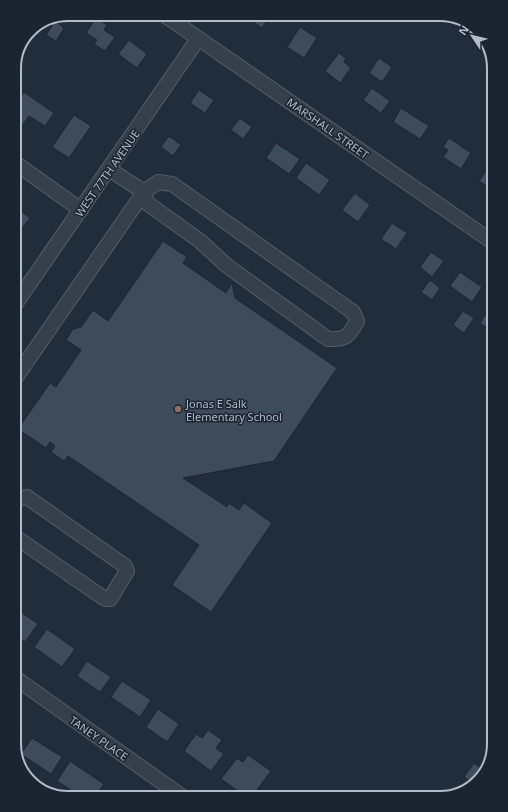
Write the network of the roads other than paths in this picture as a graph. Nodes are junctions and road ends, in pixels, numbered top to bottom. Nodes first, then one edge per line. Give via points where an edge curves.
1 (173, 21) edge
2 (198, 39) junction
3 (21, 167) edge
4 (109, 169) junction
5 (144, 192) junction
6 (81, 210) junction
7 (487, 238) edge
8 (21, 296) edge
9 (21, 370) edge
10 (21, 498) edge
11 (21, 541) edge
12 (21, 682) edge
13 (174, 791) edge

1 - 2 street, MARSHALL STREET
2 - 4 street, WEST 77TH AVENUE
2 - 7 street, MARSHALL STREET
3 - 6 street
4 - 5 street
4 - 6 street, WEST 77TH AVENUE
5 - 5 street via 147,202 200,241 226,266 328,339 340,340 350,333 357,321 352,312 172,184 158,182
5 - 9 street
6 - 8 street, WEST 77TH AVENUE
10 - 11 street via 27,497 125,566 127,571 110,599 104,600
12 - 13 street, TANEY PLACE

